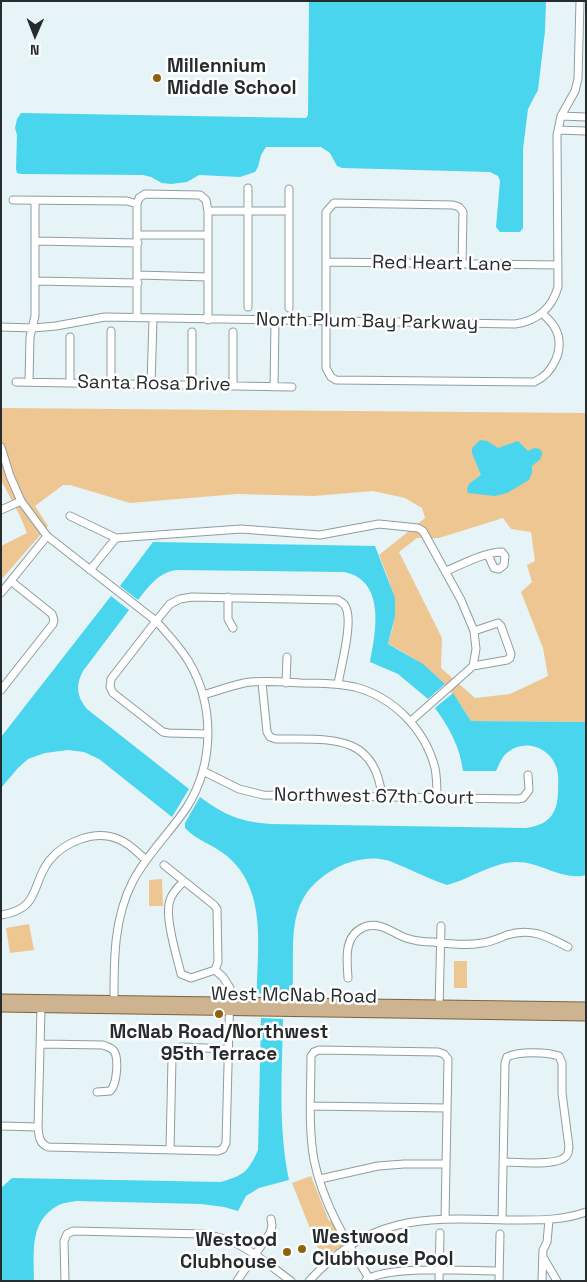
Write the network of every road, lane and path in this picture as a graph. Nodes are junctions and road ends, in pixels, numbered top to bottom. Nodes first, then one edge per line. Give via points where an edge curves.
1 (580, 1) edge
2 (561, 116) junction
3 (586, 117) edge
4 (558, 130) junction
5 (586, 130) edge
6 (248, 188) dead end
7 (289, 189) dead end
8 (13, 200) dead end
9 (35, 201) junction
10 (137, 204) junction
11 (208, 211) junction
12 (248, 211) junction
13 (289, 211) junction
14 (138, 235) junction
15 (207, 235) junction
16 (35, 241) junction
17 (138, 243) junction
18 (326, 262) junction
19 (462, 264) junction
20 (558, 265) junction
21 (138, 275) junction
22 (208, 277) junction
23 (35, 281) junction
24 (138, 283) junction
25 (248, 307) dead end
26 (289, 308) dead end
27 (542, 313) junction
28 (137, 318) junction
29 (152, 319) junction
30 (208, 320) junction
31 (275, 321) junction
32 (326, 322) junction
33 (1, 327) edge
34 (33, 328) junction
35 (111, 331) dead end
36 (192, 332) dead end
37 (233, 332) dead end
38 (70, 337) dead end
39 (16, 382) dead end
40 (29, 382) junction
41 (70, 383) junction
42 (111, 384) junction
43 (151, 385) junction
44 (192, 385) junction
45 (233, 386) junction
46 (274, 387) junction
47 (292, 387) dead end
48 (1, 447) edge
49 (21, 501) junction
50 (1, 510) edge
51 (70, 516) dead end
52 (47, 536) junction
53 (116, 538) junction
54 (488, 555) dead end
55 (90, 570) junction
56 (446, 571) junction
57 (12, 582) junction
58 (1, 593) edge
59 (228, 598) junction
60 (156, 621) junction
61 (233, 628) dead end
62 (474, 631) junction
63 (287, 657) dead end
64 (473, 666) junction
65 (262, 682) junction
66 (286, 682) junction
67 (338, 684) junction
68 (1, 690) edge
69 (203, 695) junction
70 (411, 721) junction
71 (208, 734) junction
72 (203, 771) junction
73 (528, 775) dead end
74 (382, 797) junction
75 (437, 798) junction
76 (146, 860) junction
77 (164, 866) dead end
78 (184, 881) junction
79 (1, 915) edge
80 (441, 926) dead end
81 (441, 943) junction
82 (568, 947) dead end
83 (215, 970) junction
84 (348, 978) dead end
85 (1, 999) edge
86 (114, 1005) junction
87 (229, 1006) junction
88 (1, 1007) edge
89 (586, 1007) edge
90 (41, 1008) junction
91 (439, 1009) junction
92 (586, 1016) edge
93 (41, 1044) junction
94 (228, 1049) junction
95 (97, 1092) dead end
96 (311, 1106) junction
97 (447, 1108) junction
98 (1, 1126) edge
99 (38, 1127) junction
100 (170, 1150) junction
101 (504, 1162) junction
102 (446, 1164) junction
103 (320, 1179) junction
104 (586, 1212) edge
105 (445, 1218) junction
106 (270, 1219) dead end
107 (502, 1220) junction
108 (549, 1220) junction
109 (440, 1234) dead end
110 (500, 1234) dead end
111 (349, 1246) junction
112 (256, 1255) junction
113 (543, 1257) junction
114 (440, 1271) junction
115 (499, 1271) junction
116 (367, 1280) edge
117 (65, 1281) edge
118 (237, 1281) edge
119 (291, 1281) edge
120 (309, 1281) edge
121 (439, 1281) edge
122 (499, 1281) edge
123 (542, 1281) edge
124 (556, 1281) edge

1 - 2 street via 578,80
2 - 3 street
2 - 4 street
4 - 5 street
4 - 20 street
6 - 12 street
7 - 13 street
8 - 9 street
9 - 10 street
9 - 16 street
10 - 11 street via 145,194 200,195 206,200
10 - 14 street
11 - 12 street
11 - 15 street
12 - 13 street
12 - 25 street
13 - 26 street
14 - 15 street
14 - 17 street
15 - 22 street
16 - 17 street
16 - 23 street
17 - 21 street
18 - 19 street, Red Heart Lane
18 - 19 street via 326,212 334,203 459,207 463,212
18 - 32 street
19 - 20 street, Red Heart Lane
20 - 27 street via 556,293
21 - 22 street
21 - 24 street
22 - 30 street
23 - 24 street
23 - 34 street
24 - 28 street
27 - 32 street, North Plum Bay Parkway via 527,322 515,324
27 - 32 street via 557,333 558,354 540,380 529,382 336,380 331,378 326,368
28 - 29 street, North Plum Bay Parkway
28 - 34 street, North Plum Bay Parkway via 105,317
29 - 30 street, North Plum Bay Parkway
29 - 43 street
30 - 31 street, North Plum Bay Parkway
31 - 32 street, North Plum Bay Parkway
31 - 46 street
33 - 34 street, North Plum Bay Parkway
34 - 40 street
35 - 42 street
36 - 44 street
37 - 45 street
38 - 41 street
39 - 40 street, Santa Rosa Drive
40 - 41 street, Santa Rosa Drive
41 - 42 street, Santa Rosa Drive
42 - 43 street, Santa Rosa Drive
43 - 44 street, Santa Rosa Drive
44 - 45 street, Santa Rosa Drive
45 - 46 street, Santa Rosa Drive
46 - 47 street, Santa Rosa Drive
48 - 49 street
49 - 50 street
49 - 52 street
51 - 53 street
52 - 55 street
52 - 57 street
53 - 55 street
53 - 56 street via 241,529 320,535 390,524 423,531
54 - 56 street
55 - 60 street
56 - 62 street
57 - 58 street
57 - 68 street via 52,614 54,620
59 - 60 street via 180,599 170,604
59 - 61 street via 228,619
59 - 67 street via 338,600 344,603 348,625
60 - 69 street via 189,662
60 - 71 street via 111,680 110,687 113,693 163,732
62 - 64 street via 476,649
62 - 64 street via 498,623 502,626 511,654 507,660
63 - 66 street
64 - 70 street
65 - 66 street
65 - 69 street via 236,685
65 - 74 street via 270,737 341,742 355,747 373,764
66 - 67 street
67 - 70 street via 356,687 388,701
69 - 71 street
70 - 75 street via 435,767
71 - 72 street
72 - 74 street, Northwest 67th Court via 239,789 263,796
72 - 76 street via 187,807
73 - 75 street, Northwest 67th Court via 530,790 523,798
74 - 75 street, Northwest 67th Court
76 - 79 street via 117,838 94,836 80,839 67,845 48,862 30,901 14,913
76 - 86 street via 124,901 118,922
77 - 78 street
78 - 83 street via 217,909 218,962
78 - 83 street via 173,893 168,907 181,974 190,978
80 - 81 street
81 - 82 street via 478,944 526,931 545,935
81 - 84 street via 406,938 386,927 364,927 350,939
81 - 91 street
83 - 87 street via 230,988
85 - 86 main road, West McNab Road
86 - 87 main road, West McNab Road
86 - 90 main road, West McNab Road
87 - 91 main road, West McNab Road
87 - 94 street
88 - 90 main road, West McNab Road
89 - 91 main road, West McNab Road
90 - 93 street
91 - 92 main road, West McNab Road
93 - 95 street via 103,1045 111,1048 115,1052 116,1083 110,1091
93 - 99 street
94 - 100 street via 226,1143 223,1149
94 - 100 street via 181,1047 175,1050 172,1058
96 - 97 street
96 - 97 street via 312,1056 319,1050 444,1054 448,1059
96 - 103 street via 314,1161
97 - 102 street
98 - 99 street
99 - 100 street via 40,1140 48,1147
101 - 101 street via 504,1063 507,1057 513,1053 559,1056 569,1147 567,1155 562,1160 542,1163
101 - 107 street
102 - 103 street via 378,1166
102 - 105 street
103 - 111 street
104 - 108 street
105 - 107 street
105 - 111 street via 398,1224
106 - 112 street via 270,1233
107 - 108 street
108 - 113 street
109 - 114 street
110 - 115 street
111 - 116 street
111 - 120 street
112 - 117 street via 235,1242 204,1234 74,1231 67,1234 64,1241
112 - 118 street
112 - 119 street
113 - 123 street
113 - 124 street
114 - 115 street
114 - 116 street via 390,1272
114 - 121 street
115 - 122 street

